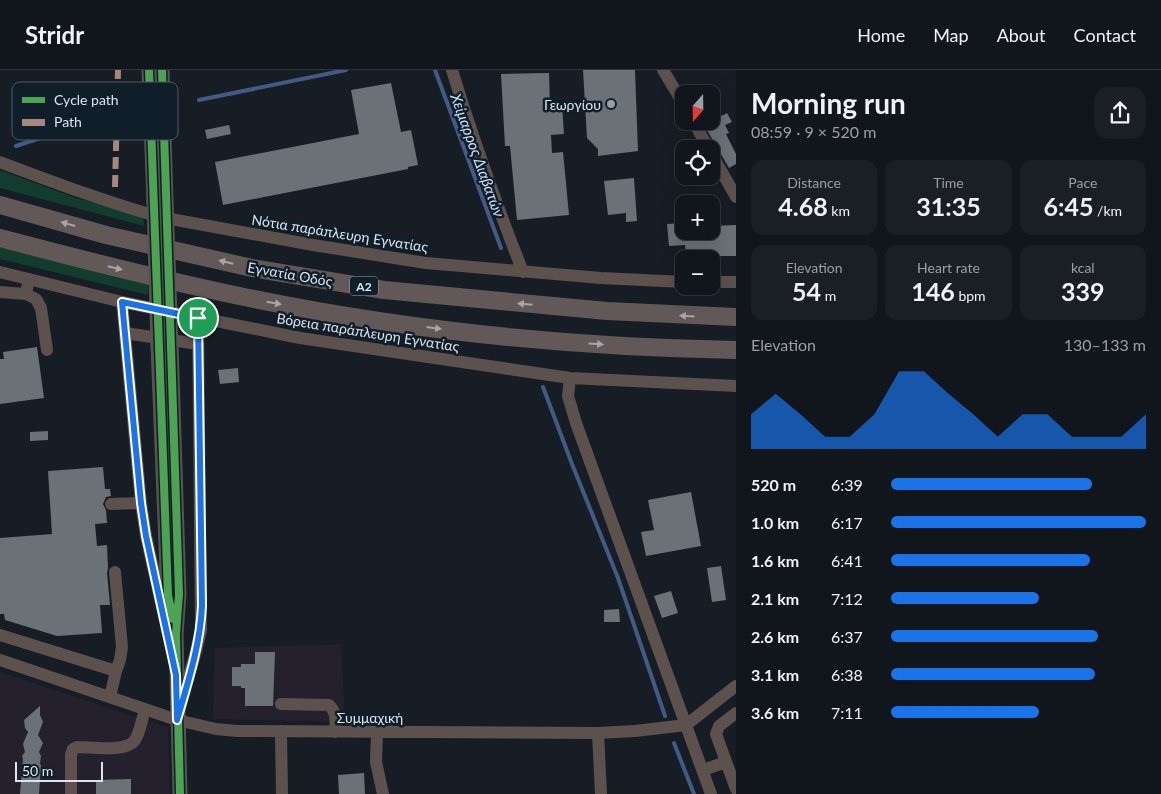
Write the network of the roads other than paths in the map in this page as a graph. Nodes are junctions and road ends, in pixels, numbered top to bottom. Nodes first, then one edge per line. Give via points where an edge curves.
1 (452, 70) edge
2 (663, 70) edge
3 (675, 90) edge
4 (155, 140) edge
5 (161, 140) edge
6 (0, 162) edge
7 (720, 169) edge
8 (736, 197) edge
9 (160, 201) junction
10 (0, 205) edge
11 (0, 238) edge
12 (0, 272) edge
13 (523, 272) junction
14 (29, 279) junction
15 (675, 282) edge
16 (720, 282) edge
17 (736, 282) edge
18 (0, 292) edge
19 (26, 294) junction
20 (122, 302) junction
21 (736, 317) edge
22 (198, 318) junction
23 (125, 333) junction
24 (198, 344) junction
25 (47, 350) dead end
26 (736, 350) edge
27 (570, 378) junction
28 (736, 386) edge
29 (141, 503) junction
30 (110, 504) dead end
31 (115, 572) dead end
32 (0, 637) edge
33 (0, 660) edge
34 (116, 670) junction
35 (176, 675) junction
36 (736, 686) edge
37 (110, 697) junction
38 (281, 704) dead end
39 (145, 710) junction
40 (736, 713) edge
41 (177, 720) junction
42 (686, 725) junction
43 (281, 731) junction
44 (335, 732) junction
45 (377, 732) junction
46 (598, 732) junction
47 (726, 762) junction
48 (703, 770) junction
49 (736, 789) edge
50 (71, 794) edge
51 (180, 794) edge
52 (282, 794) edge
53 (383, 794) edge
54 (601, 794) edge
55 (711, 794) edge

1 - 13 street via 469,128
2 - 3 street
4 - 9 main road
5 - 9 main road
6 - 13 street, Νότια παράπλευρη Εγνατίας via 74,190 160,216 426,263
7 - 8 street
9 - 35 main road, bridge via 179,594
21 -> 10 highway, Εγνατία Οδός / Α2 via 607,311 384,290 242,266 106,235
11 -> 26 highway, Α2 via 104,266 250,298 379,321 601,344
12 - 14 street, Βόρεια παράπλευρη Εγνατίας
13 - 15 street, Νότια παράπλευρη Εγνατίας
14 - 19 street
14 - 20 street, Βόρεια παράπλευρη Εγνατίας
16 - 17 street
18 - 19 street
19 - 25 street via 36,299 41,308
20 - 22 street, Βόρεια παράπλευρη Εγνατίας
20 - 23 street
22 - 24 street
22 - 27 street, Βόρεια παράπλευρη Εγνατίας via 300,338
23 - 24 street
23 - 29 street
24 - 41 street via 202,606 196,652
27 - 28 street, Βόρεια παράπλευρη Εγνατίας
27 - 42 street via 568,396 576,424
29 - 30 street
29 - 35 street
31 - 34 street via 122,647
32 - 34 street
33 - 37 street, Συμμαχική
34 - 37 street
35 - 41 main road
36 - 42 street
37 - 39 street, Συμμαχική
38 - 44 street via 329,705 336,722
39 - 41 street, Συμμαχική
39 - 50 street via 135,740 128,746 73,749
40 - 47 street via 720,726 716,734
41 - 43 street, Συμμαχική via 216,729
41 - 51 main road
42 - 46 street, Συμμαχική
42 - 48 street
43 - 44 street, Συμμαχική
43 - 52 street
44 - 45 street, Συμμαχική
45 - 46 street, Συμμαχική
45 - 53 street via 376,762
46 - 54 street
47 - 48 street
47 - 49 street
48 - 55 street

